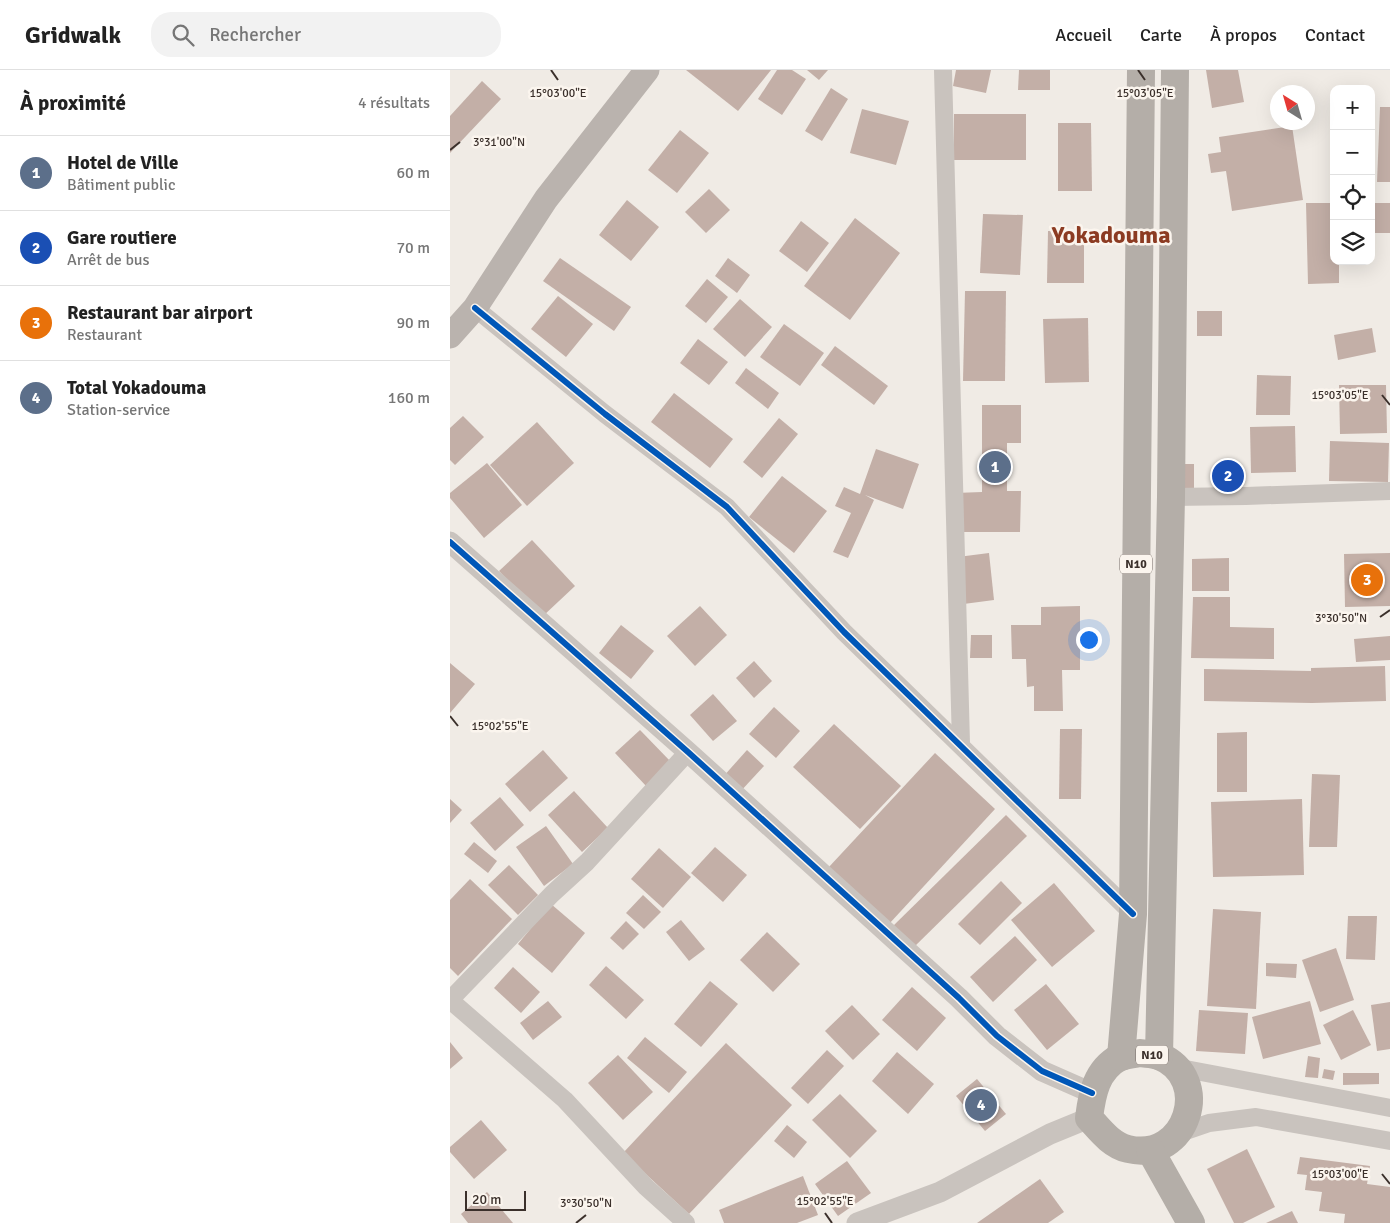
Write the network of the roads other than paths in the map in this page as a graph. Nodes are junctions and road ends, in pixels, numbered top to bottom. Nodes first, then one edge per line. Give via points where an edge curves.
1 (647, 70) edge
2 (943, 70) edge
3 (1141, 70) edge
4 (1175, 70) edge
5 (475, 308) junction
6 (450, 336) edge
7 (1390, 490) edge
8 (1171, 497) junction
9 (450, 542) edge
10 (961, 744) junction
11 (688, 752) junction
12 (1134, 914) junction
13 (1121, 1057) junction
14 (1167, 1061) junction
15 (1091, 1106) junction
16 (1390, 1108) edge
17 (1178, 1134) junction
18 (1390, 1141) edge
19 (1150, 1150) junction
20 (686, 1223) edge
21 (857, 1223) edge
22 (1191, 1223) edge

1 - 5 main road via 546,199
2 - 10 street
3 - 12 highway, N10
4 - 8 highway, N10
5 - 6 main road
5 - 10 street via 605,414 727,506 844,632
7 - 8 street
8 - 14 highway, N10
9 - 11 street
10 - 12 street
11 - 15 street via 997,1036
11 - 20 street via 587,862 450,1000 565,1100 646,1187
12 - 13 highway, N10
13 - 14 highway, N10 via 1140,1053
13 - 15 highway, N10 via 1102,1071
14 - 16 street
14 - 17 highway, N10 via 1185,1082 1190,1100 1187,1118
15 - 19 highway via 1108,1138 1128,1149
15 - 21 street via 1050,1134 940,1192
17 - 18 street via 1209,1123 1256,1117
17 - 19 highway
19 - 22 highway

